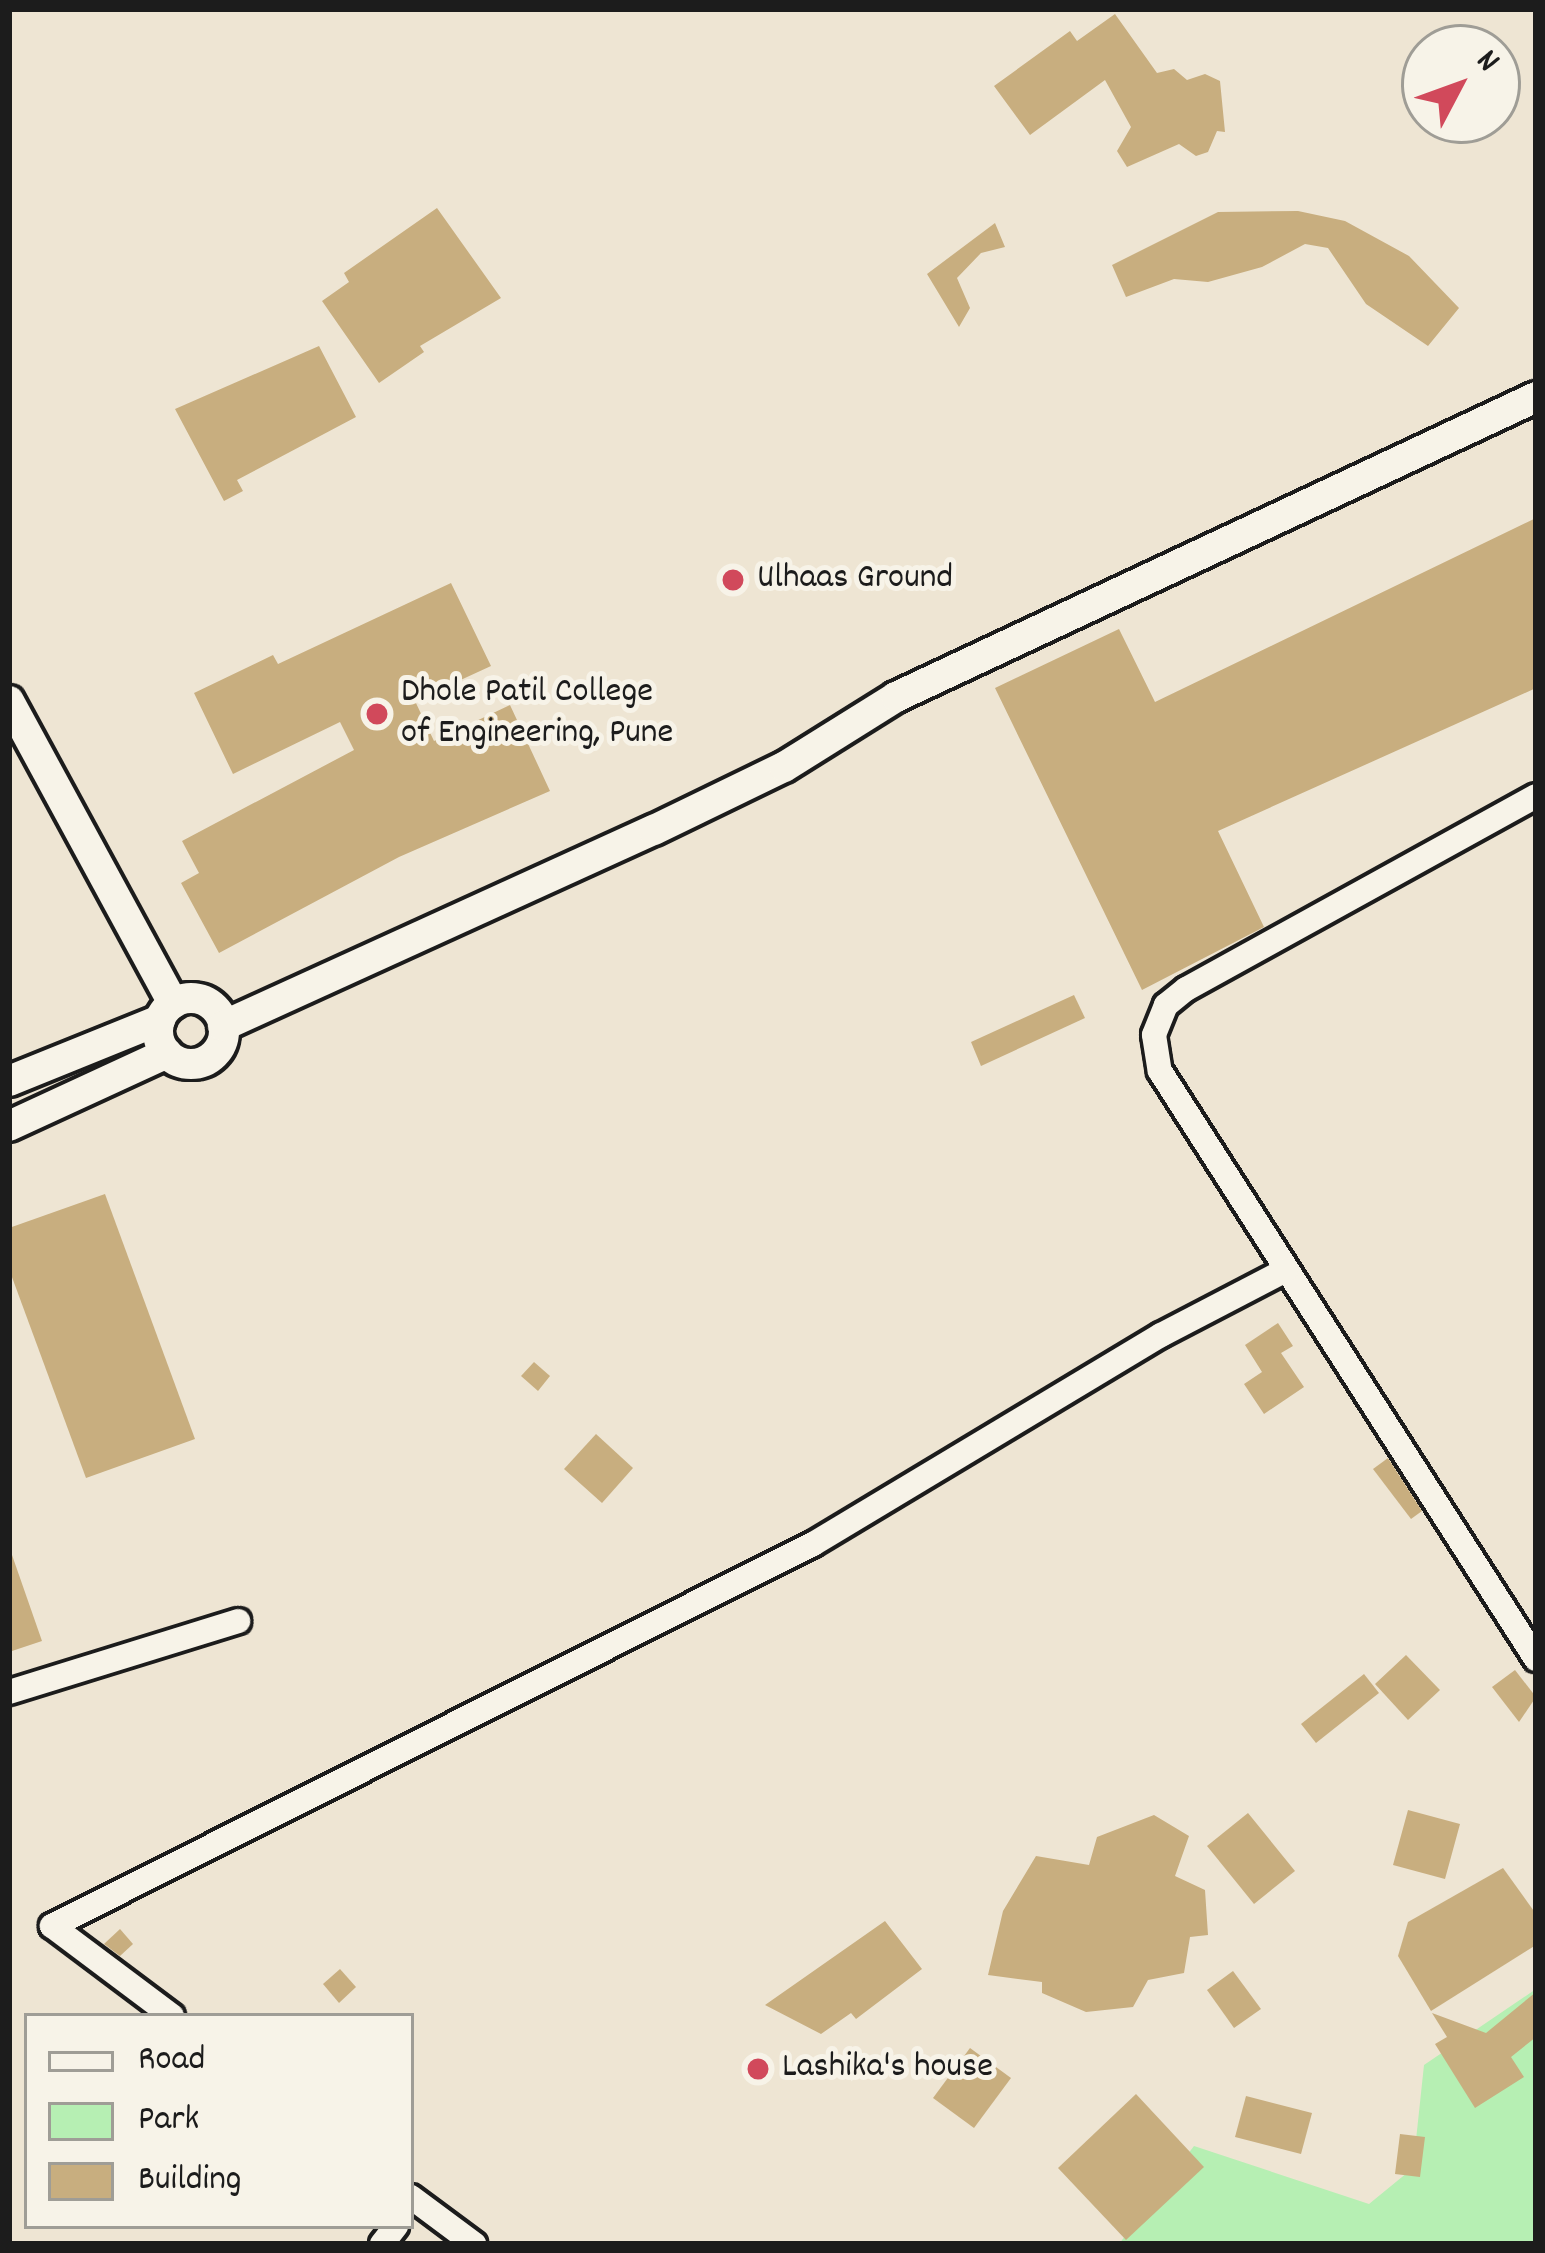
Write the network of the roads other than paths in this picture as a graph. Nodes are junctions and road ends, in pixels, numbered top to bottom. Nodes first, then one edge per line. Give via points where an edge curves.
1 (1536, 397) edge
2 (9, 700) edge
3 (1536, 796) edge
4 (166, 1011) junction
5 (223, 1026) junction
6 (167, 1053) junction
7 (9, 1081) edge
8 (9, 1126) edge
9 (1286, 1270) junction
10 (238, 1621) dead end
11 (1536, 1659) edge
12 (9, 1692) edge
13 (168, 2013) edge
14 (414, 2203) edge
15 (474, 2244) edge

1 - 5 street via 896,697 784,767 654,830
2 - 4 street
3 - 9 street via 1166,1005 1154,1034 1160,1071
4 - 5 street via 204,1001
4 - 6 street
4 - 7 street
5 - 6 street via 220,1047 203,1061
6 - 8 street
9 - 11 street
9 - 13 street via 1161,1335 813,1544 52,1926
10 - 12 street
14 - 15 street

